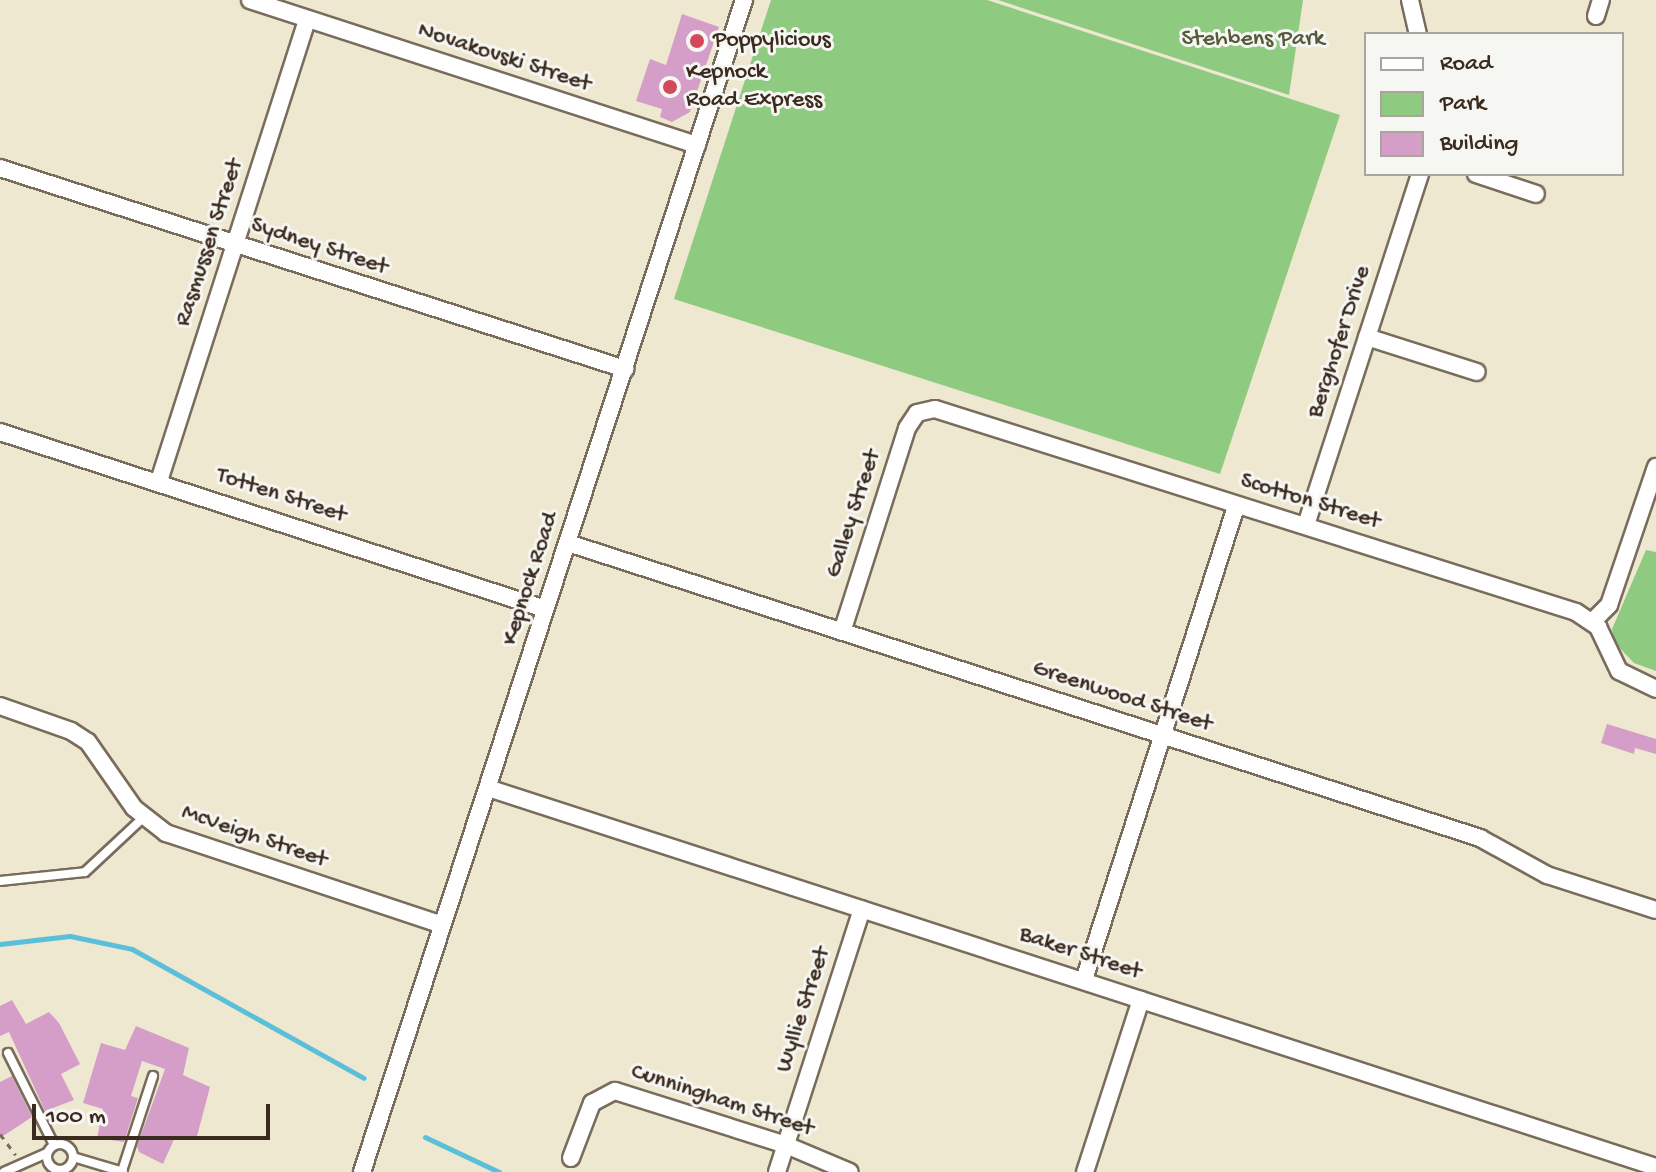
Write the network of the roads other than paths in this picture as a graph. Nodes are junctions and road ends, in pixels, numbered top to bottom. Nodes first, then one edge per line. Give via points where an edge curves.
1 (250, 0) edge
2 (744, 0) edge
3 (1410, 0) edge
4 (307, 19) junction
5 (1418, 32) edge
6 (697, 145) junction
7 (0, 168) edge
8 (1419, 176) edge
9 (1482, 176) edge
10 (1536, 194) dead end
11 (234, 245) junction
12 (1367, 337) junction
13 (625, 369) junction
14 (1477, 372) dead end
15 (917, 413) joint
16 (0, 432) edge
17 (1656, 467) edge
18 (159, 481) junction
19 (1236, 506) junction
20 (1306, 525) junction
21 (568, 543) junction
22 (545, 609) junction
23 (1593, 621) junction
24 (842, 632) junction
25 (1656, 689) edge
26 (0, 706) edge
27 (1163, 735) junction
28 (488, 788) junction
29 (143, 818) junction
30 (0, 881) edge
31 (862, 909) junction
32 (1656, 910) edge
33 (442, 925) junction
34 (1084, 980) junction
35 (1141, 1000) junction
36 (8, 1053) dead end
37 (153, 1076) dead end
38 (54, 1145) junction
39 (786, 1145) junction
40 (47, 1153) junction
41 (73, 1157) junction
42 (571, 1158) dead end
43 (1656, 1167) edge
44 (857, 1170) edge
45 (4, 1172) edge
46 (122, 1172) edge
47 (362, 1172) edge
48 (777, 1172) edge
49 (1085, 1172) edge

1 - 4 street, Novakovski Street
2 - 6 street, Kepnock Road
3 - 5 street
4 - 6 street, Novakovski Street
4 - 11 street, Rasmussen Street
6 - 13 street, Kepnock Road
7 - 11 street, Sydney Street
8 - 12 street, Berghofer Drive
9 - 10 street
11 - 13 street, Sydney Street
11 - 18 street, Rasmussen Street
12 - 14 street
12 - 20 street, Berghofer Drive
13 - 21 street, Kepnock Road
15 - 19 street, Scotton Street via 944,411
15 - 24 street, Galley Street via 907,428
16 - 18 street, Totten Street
17 - 23 street via 1609,605
18 - 22 street, Totten Street
19 - 20 street, Scotton Street
19 - 27 street
20 - 23 street, Scotton Street
21 - 22 street, Kepnock Road
21 - 24 street, Greenwood Street
22 - 28 street, Kepnock Road
23 - 25 street via 1619,671
24 - 27 street, Greenwood Street
26 - 29 street, McVeigh Street via 88,742
27 - 32 street, Greenwood Street via 1480,838 1547,875
27 - 34 street
28 - 31 street, Baker Street
28 - 33 street, Kepnock Road
29 - 30 lane via 85,872
29 - 33 street, McVeigh Street via 166,833
31 - 34 street, Baker Street
31 - 39 street, Wyllie Street
33 - 47 street, Kepnock Road
34 - 35 street, Baker Street
35 - 43 street, Baker Street
35 - 49 street
36 - 38 lane
37 - 46 lane
38 - 40 lane
38 - 41 lane via 67,1145
39 - 42 street, Cunningham Street via 623,1093 596,1091
39 - 44 street, Cunningham Street
39 - 48 street, Wyllie Street
40 - 41 lane via 50,1165 60,1170
40 - 45 lane
41 - 46 lane

